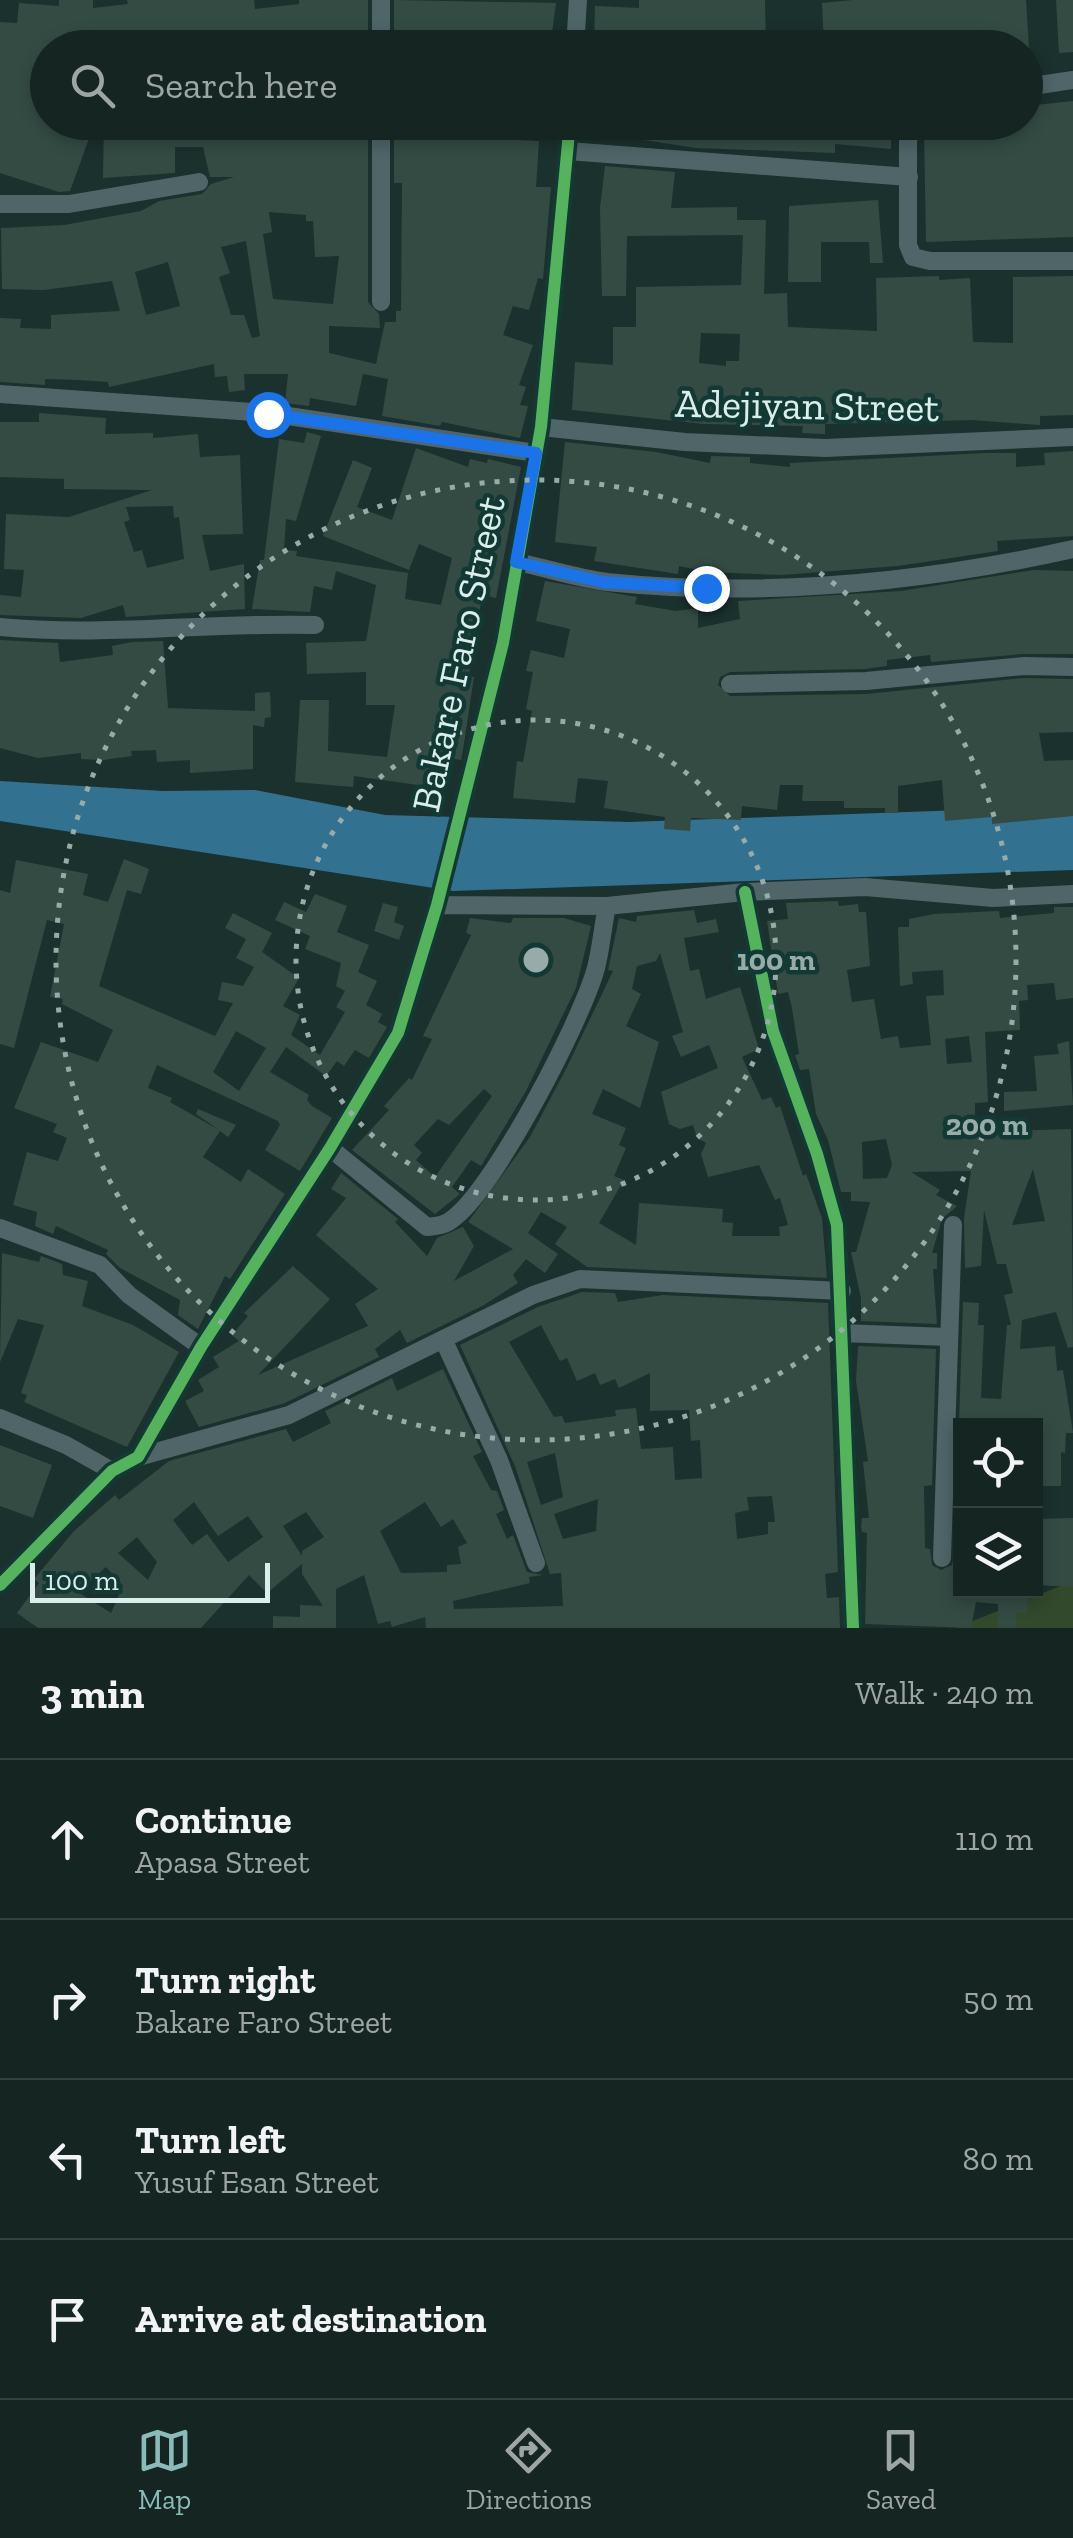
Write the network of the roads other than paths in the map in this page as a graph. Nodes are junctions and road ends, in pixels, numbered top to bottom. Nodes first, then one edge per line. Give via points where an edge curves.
1 (381, 0) edge
2 (578, 0) edge
3 (381, 30) edge
4 (576, 30) edge
5 (1073, 80) edge
6 (1043, 84) edge
7 (382, 140) edge
8 (569, 140) edge
9 (911, 140) edge
10 (568, 151) junction
11 (909, 178) junction
12 (198, 182) dead end
13 (0, 204) edge
14 (1073, 261) edge
15 (381, 302) dead end
16 (0, 394) edge
17 (541, 427) junction
18 (1073, 437) edge
19 (536, 453) junction
20 (1073, 549) edge
21 (516, 562) junction
22 (315, 625) dead end
23 (0, 627) edge
24 (1073, 667) edge
25 (730, 684) dead end
26 (746, 892) junction
27 (1073, 894) edge
28 (437, 903) junction
29 (607, 906) junction
30 (330, 1148) junction
31 (953, 1225) dead end
32 (0, 1228) edge
33 (842, 1291) junction
34 (841, 1333) junction
35 (948, 1337) junction
36 (444, 1341) junction
37 (201, 1348) junction
38 (0, 1418) edge
39 (138, 1457) junction
40 (112, 1472) junction
41 (942, 1558) dead end
42 (536, 1564) dead end
43 (0, 1585) edge
44 (853, 1628) edge

1 - 3 street
2 - 4 street
5 - 6 street
7 - 15 street
8 - 10 street, Bakare Faro Street
9 - 11 street
10 - 11 street
10 - 17 street, Bakare Faro Street
11 - 14 street via 913,257
12 - 13 street via 69,204
16 - 19 street via 268,414
17 - 18 street, Adejiyan Street via 825,448
17 - 19 street, Bakare Faro Street
19 - 21 street, Bakare Faro Street
20 - 21 street via 982,570 827,586 603,582
21 - 28 street, Bakare Faro Street via 503,643
22 - 23 street via 91,634
24 - 25 street
26 - 27 street
26 - 29 street
26 - 33 street via 773,1031 837,1225
28 - 29 street
28 - 30 street, Bakare Faro Street via 398,1033
29 - 30 street via 596,970 565,1038 487,1178 458,1215 427,1227
30 - 37 street, Bakare Faro Street
31 - 35 street
32 - 37 street via 100,1266
33 - 34 street
33 - 36 street via 580,1279
34 - 35 street
34 - 44 street
35 - 41 street
36 - 39 street via 289,1415
36 - 42 street via 499,1460
37 - 39 street, Bakare Faro Street
38 - 40 street
39 - 40 street
40 - 43 street

